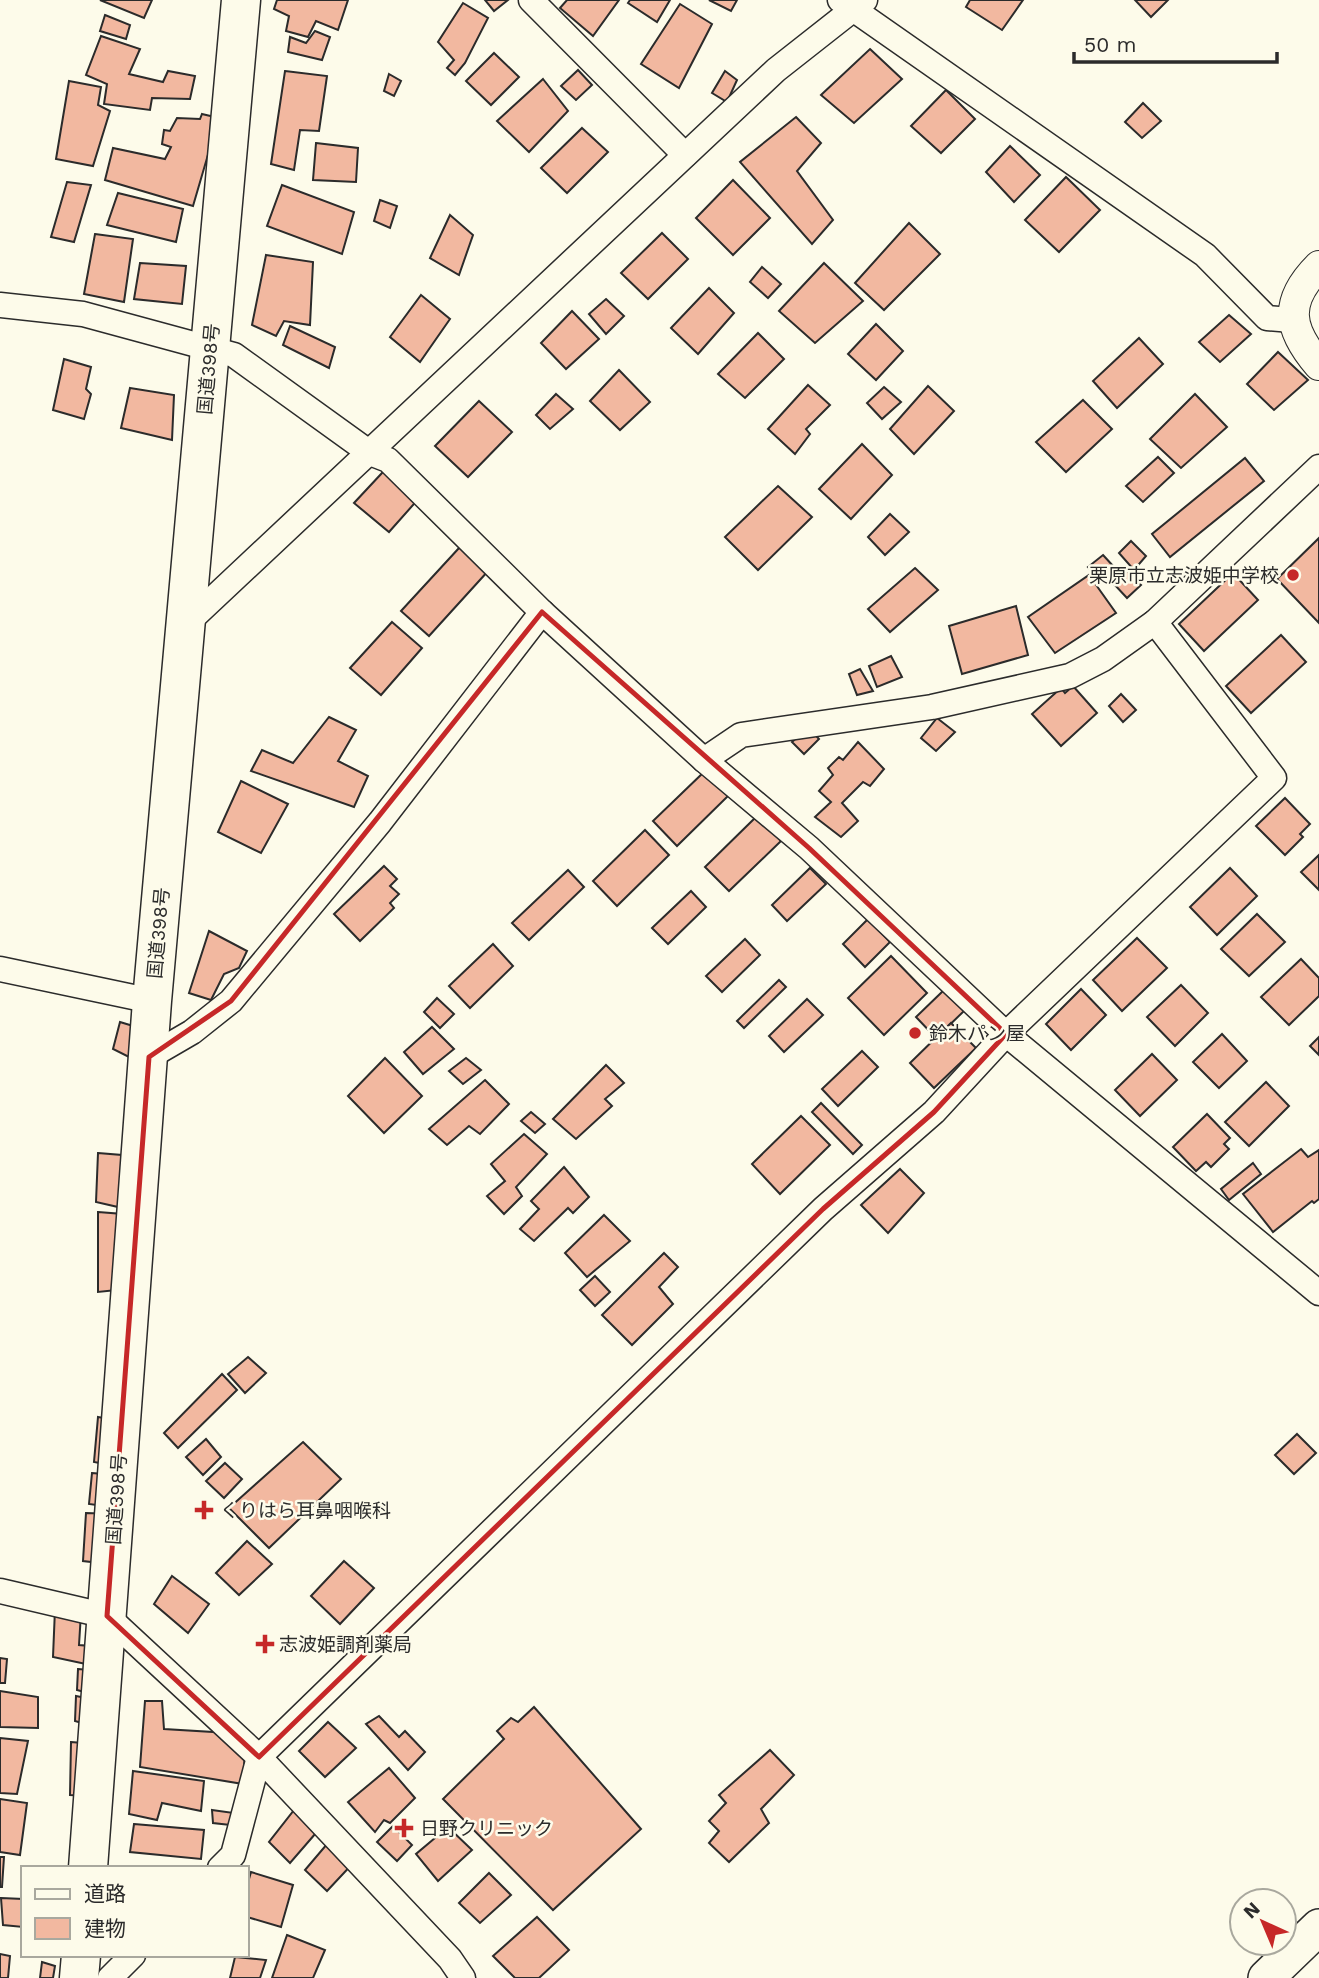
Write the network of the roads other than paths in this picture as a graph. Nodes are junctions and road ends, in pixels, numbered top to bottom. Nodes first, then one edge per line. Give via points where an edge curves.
1 (241, 0) edge
2 (531, 0) edge
3 (852, 4) edge
4 (685, 155) junction
5 (1319, 266) edge
6 (0, 304) edge
7 (1292, 320) junction
8 (209, 347) junction
9 (1319, 365) edge
10 (370, 453) junction
11 (1319, 467) edge
12 (542, 612) junction
13 (1155, 622) junction
14 (185, 625) junction
15 (704, 760) junction
16 (0, 969) edge
17 (152, 1001) junction
18 (1006, 1034) junction
19 (149, 1058) junction
20 (1319, 1293) edge
21 (0, 1591) edge
22 (107, 1616) junction
23 (259, 1757) junction
24 (88, 1866) edge
25 (222, 1866) edge
26 (1319, 1927) edge
27 (81, 1957) edge
28 (131, 1957) edge
29 (79, 1978) edge
30 (110, 1978) edge
31 (463, 1978) edge
32 (1266, 1978) edge

1 - 8 highway, 国道398号
2 - 4 street
3 - 4 street
3 - 7 street via 1205,255 1267,318
4 - 10 street
5 - 7 street via 1303,282
6 - 8 street via 83,314
7 - 9 street via 1303,346
8 - 10 street via 234,355
8 - 14 highway, 国道398号
10 - 12 street via 388,460
10 - 14 street
11 - 13 street
12 - 15 street
12 - 19 street via 380,822 231,1002
13 - 15 street via 1070,676 932,707 741,735
13 - 18 street via 1274,778
14 - 17 highway, 国道398号
15 - 18 street via 809,848
16 - 17 street
17 - 19 highway, 国道398号
18 - 20 street
18 - 23 street via 933,1111 822,1209
19 - 22 highway, 国道398号
21 - 22 street
22 - 23 street
22 - 24 highway, 国道398号
23 - 25 street via 233,1855
23 - 31 street
26 - 32 main road
27 - 29 highway
28 - 30 street

